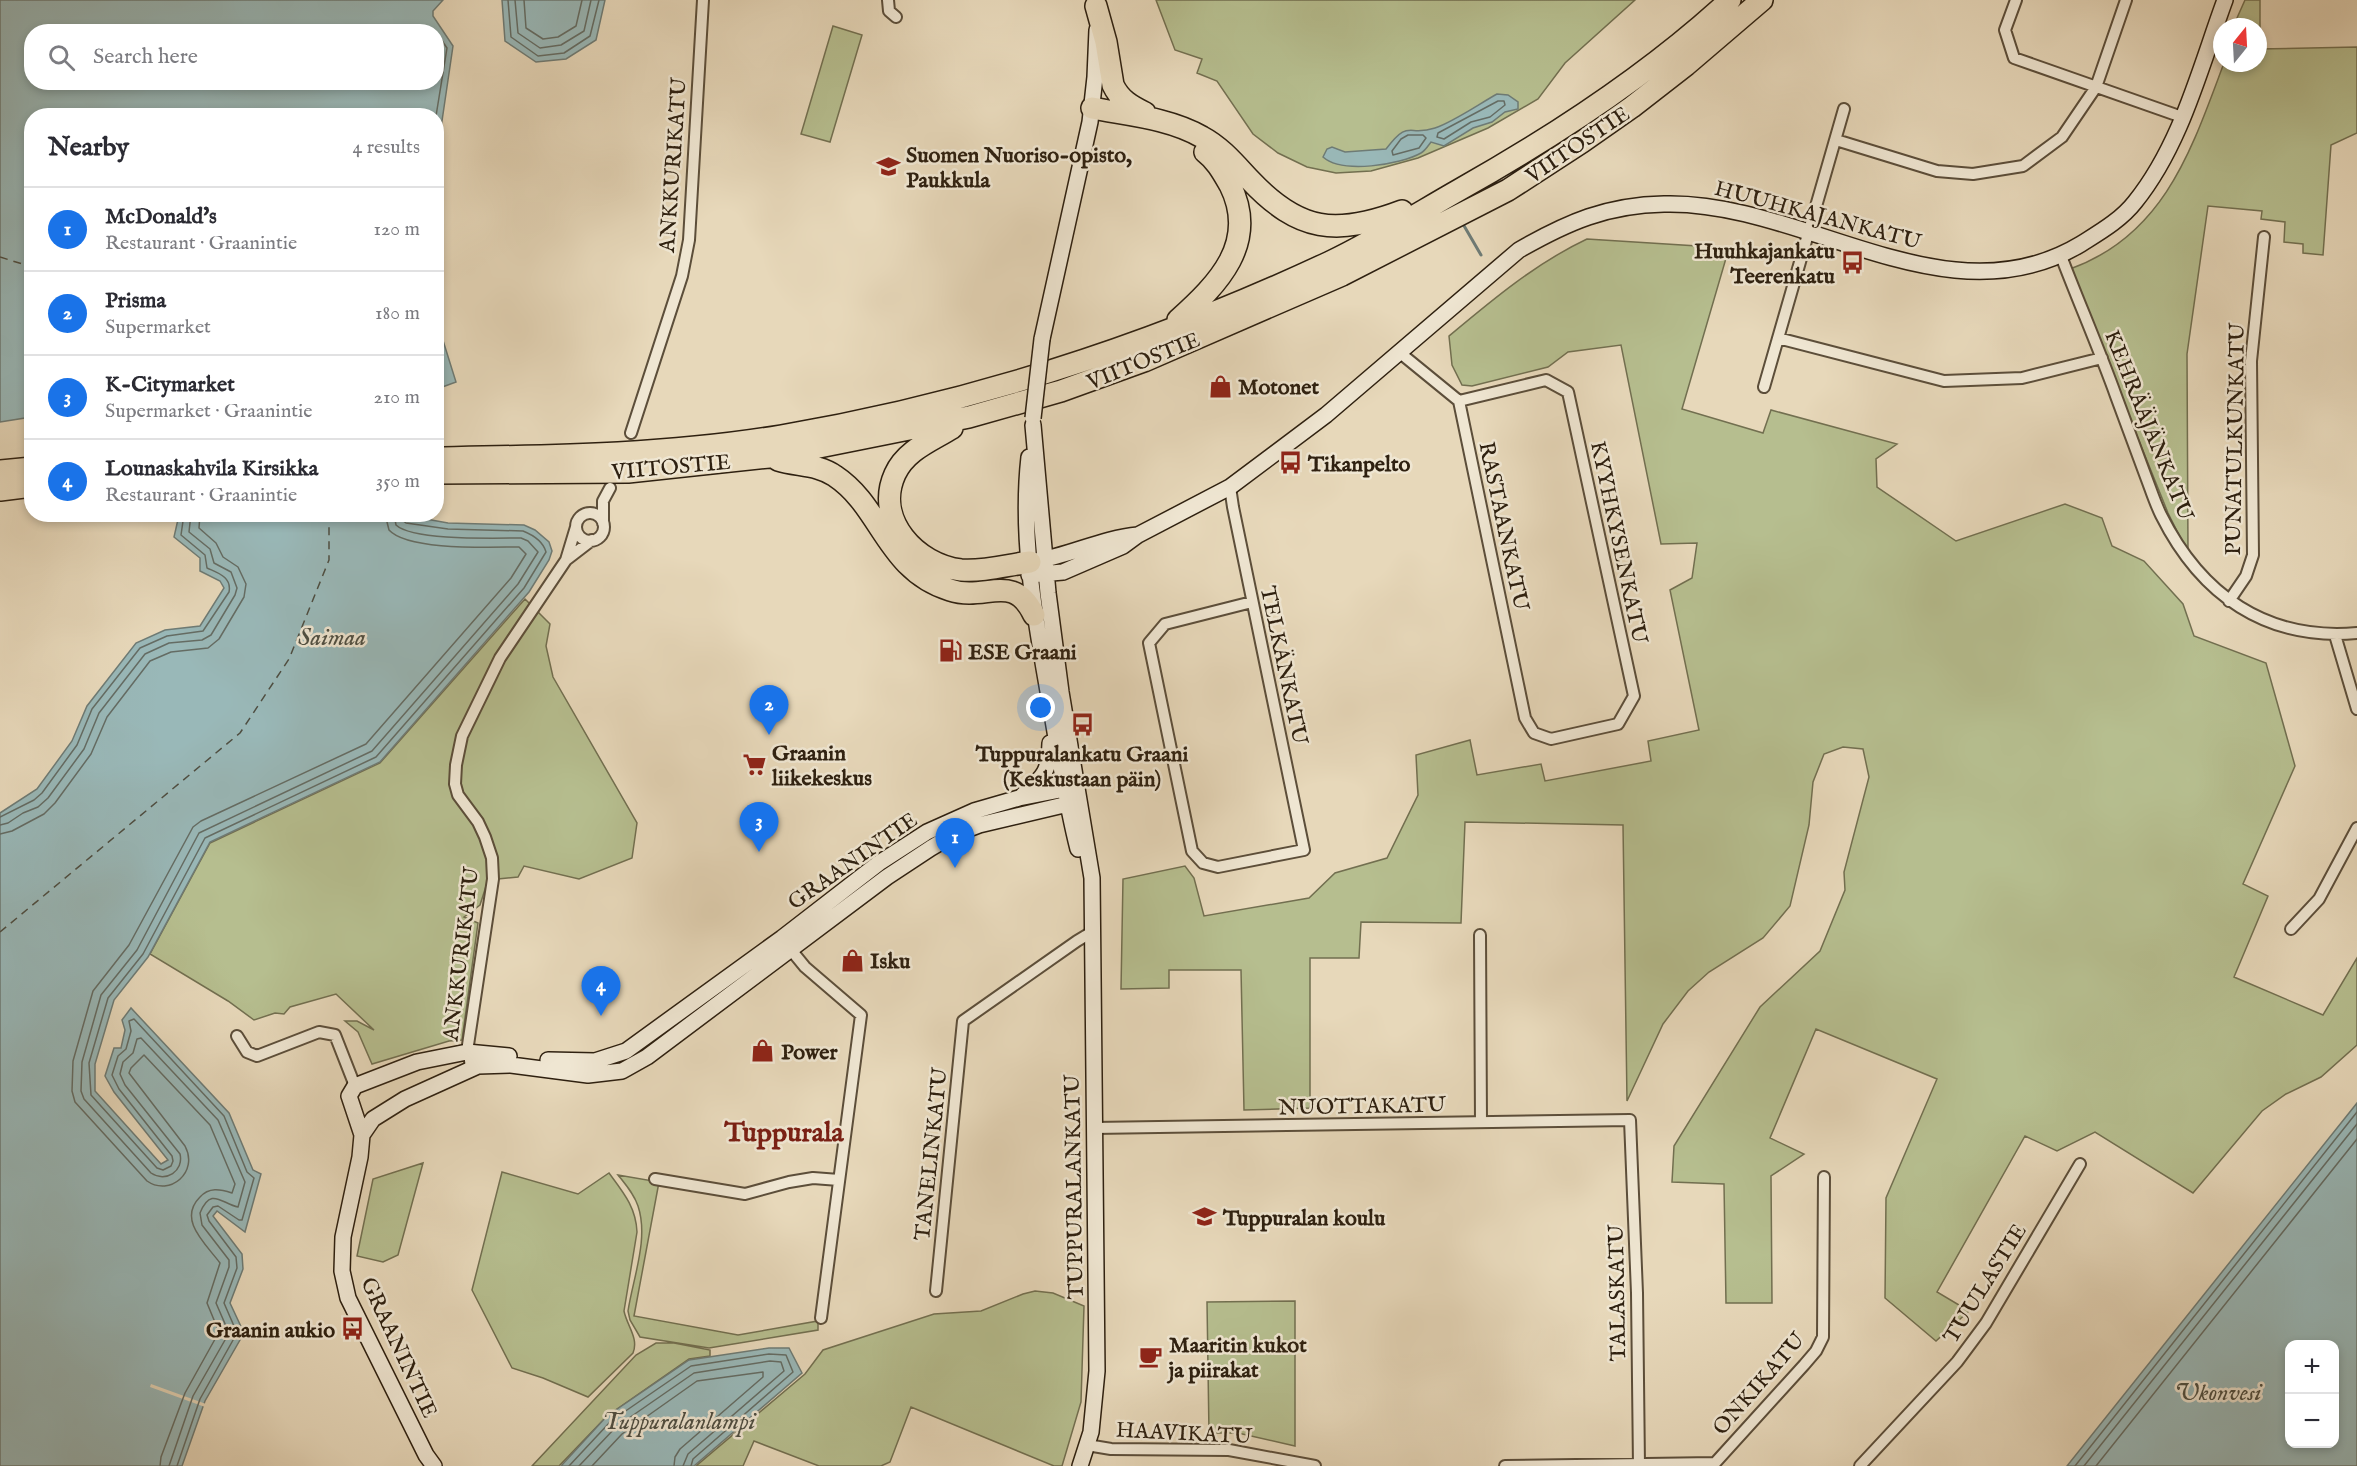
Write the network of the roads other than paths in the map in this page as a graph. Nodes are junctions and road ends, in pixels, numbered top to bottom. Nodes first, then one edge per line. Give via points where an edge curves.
1 (703, 0) edge
2 (888, 0) edge
3 (1730, 0) edge
4 (1762, 0) edge
5 (2016, 0) edge
6 (2126, 0) edge
7 (2225, 0) edge
8 (1095, 3) edge
9 (896, 17) dead end
10 (2096, 87) junction
11 (1844, 109) dead end
12 (1091, 115) junction
13 (2182, 117) junction
14 (1836, 140) junction
15 (1245, 174) junction
16 (1459, 190) junction
17 (1809, 232) junction
18 (2264, 237) dead end
19 (2061, 256) junction
20 (1168, 329) junction
21 (1778, 338) junction
22 (1399, 352) junction
23 (2102, 358) junction
24 (1764, 387) dead end
25 (1459, 401) junction
26 (969, 417) junction
27 (631, 433) dead end
28 (769, 457) junction
29 (444, 458) edge
30 (24, 469) edge
31 (0, 471) edge
32 (444, 473) edge
33 (24, 487) edge
34 (610, 488) dead end
35 (1230, 488) junction
36 (0, 490) edge
37 (603, 501) junction
38 (586, 514) junction
39 (603, 523) junction
40 (576, 527) junction
41 (592, 540) junction
42 (892, 547) junction
43 (566, 560) junction
44 (1037, 567) junction
45 (2229, 600) junction
46 (1252, 602) junction
47 (1034, 615) junction
48 (2357, 633) edge
49 (2336, 635) junction
50 (2357, 709) edge
51 (1052, 713) junction
52 (1534, 733) joint
53 (1070, 796) junction
54 (1020, 798) junction
55 (2357, 828) edge
56 (2291, 928) dead end
57 (1092, 930) junction
58 (1480, 935) dead end
59 (786, 943) junction
60 (237, 1036) dead end
61 (467, 1052) junction
62 (471, 1068) junction
63 (355, 1086) junction
64 (1630, 1120) joint
65 (1481, 1122) junction
66 (1094, 1128) junction
67 (362, 1135) junction
68 (2080, 1164) dead end
69 (1824, 1177) dead end
70 (655, 1179) dead end
71 (839, 1180) junction
72 (936, 1291) dead end
73 (821, 1318) dead end
74 (1087, 1445) junction
75 (1639, 1465) edge
76 (1697, 1465) edge
77 (434, 1466) edge
78 (1080, 1466) edge
79 (1315, 1466) edge
80 (1505, 1466) edge
81 (1860, 1466) edge

1 - 27 street, ANKKURIKATU via 689,240 682,276
2 - 9 street via 889,10
3 - 16 highway, VIITOSTIE via 1634,79 1534,146
4 - 26 highway, VIITOSTIE via 1632,107 1508,190 1342,275 1144,362 1061,392
5 - 10 street via 2004,30 2014,58
6 - 10 street
7 - 13 street, HUUHKAJANKATU
8 - 12 street, TUPPURALANKATU via 1097,35
8 - 15 highway via 1113,85 1121,99 1145,113 1210,136
10 - 13 street
10 - 14 street via 2062,137 2023,166 1973,174 1937,171
11 - 14 street
12 - 15 highway via 1186,128 1215,144
12 - 20 highway via 1188,141 1223,171 1233,192 1238,234 1225,272
12 - 44 street, TUPPURALANKATU, bridge via 1042,339 1026,484
13 - 19 street, HUUHKAJANKATU via 2135,203 2099,233
14 - 17 street
15 - 16 highway via 1287,213 1300,220 1340,226 1379,220
16 - 20 highway, VIITOSTIE via 1332,261
17 - 19 street, HUUHKAJANKATU via 1919,264 1965,271 2000,271
17 - 21 street
17 - 22 street, HUUHKAJANKATU via 1702,206 1655,204 1592,214 1519,250
18 - 45 street, PUNATULKUNKATU via 2251,361 2253,555 2246,576
19 - 23 street, KEHRÄÄJÄNKATU
20 - 29 highway, VIITOSTIE via 1025,379 871,418 779,436 660,450
21 - 23 street via 1944,381 2022,378
21 - 24 street
22 - 25 street
22 - 35 street, HUUHKAJANKATU via 1326,415
23 - 45 street, KEHRÄÄJÄNKATU via 2160,514 2182,553
25 - 52 street, RASTAANKATU via 1525,718
25 - 52 street, KYYHKYSENKATU via 1546,380 1568,392 1634,696 1618,724 1551,739
26 - 28 highway, VIITOSTIE
26 - 44 highway via 913,451 894,475 891,513 898,530 908,544 942,566 961,570
28 - 32 highway, VIITOSTIE via 628,472
28 - 42 highway via 834,475 858,497
30 - 31 highway
33 - 36 highway
34 - 37 street
35 - 44 street, HUUHKAJANKATU via 1138,535 1119,537
35 - 46 street, TELKÄNKATU
37 - 38 street
37 - 39 street
38 - 39 street via 598,516
38 - 40 street
39 - 41 street via 602,534
40 - 41 street via 580,536
40 - 43 street, ANKKURIKATU
41 - 43 street, ANKKURIKATU
42 - 44 highway via 945,579 972,583
42 - 47 highway via 932,584 954,592 1016,592 1025,598
43 - 61 street, ANKKURIKATU via 500,658 462,736 456,765 455,784 485,837 493,879
44 - 47 street, TUPPURALANKATU
44 - 53 street, TUPPURALANKATU via 1061,692
45 - 49 street, KEHRÄÄJÄNKATU via 2262,620 2285,628
46 - 46 street, TELKÄNKATU via 1304,850 1218,867 1203,863 1192,851 1149,643 1165,624
47 - 51 street, TUPPURALANKATU
48 - 49 street, KEHRÄÄJÄNKATU
49 - 50 street
51 - 53 street, TUPPURALANKATU
51 - 54 street via 1048,769 1039,783
53 - 54 street, GRAANINTIE
53 - 57 street, TUPPURALANKATU
53 - 59 street, GRAANINTIE via 953,835
54 - 59 street, GRAANINTIE via 974,811 927,832 879,863
55 - 56 street via 2319,899
57 - 66 street, TUPPURALANKATU
57 - 72 street, TANELINKATU via 963,1022
58 - 65 street
59 - 61 street, GRAANINTIE via 626,1052 576,1062
59 - 62 street, GRAANINTIE via 647,1057 622,1071 588,1075 512,1065
59 - 71 street via 805,967 861,1015
60 - 63 street via 247,1052 257,1056 319,1032 335,1035
61 - 62 street, ANKKURIKATU
61 - 63 street, GRAANINTIE via 417,1062
62 - 67 street, GRAANINTIE via 379,1114
63 - 67 street, GRAANINTIE via 349,1096
64 - 65 street, NUOTTAKATU
64 - 75 street, TALASKATU
65 - 66 street, NUOTTAKATU
66 - 74 street, TUPPURALANKATU via 1097,1371
67 - 77 street, GRAANINTIE via 341,1254 344,1286
68 - 81 street, TUULASTIE via 1986,1323 1957,1362
69 - 76 street, ONKIKATU via 1823,1337 1804,1365 1714,1463
70 - 71 street via 745,1194 813,1178
71 - 73 street
74 - 78 street, TUPPURALANKATU
74 - 79 street, HAAVIKATU via 1111,1449 1228,1450
75 - 76 street, ONKIKATU
75 - 80 street

